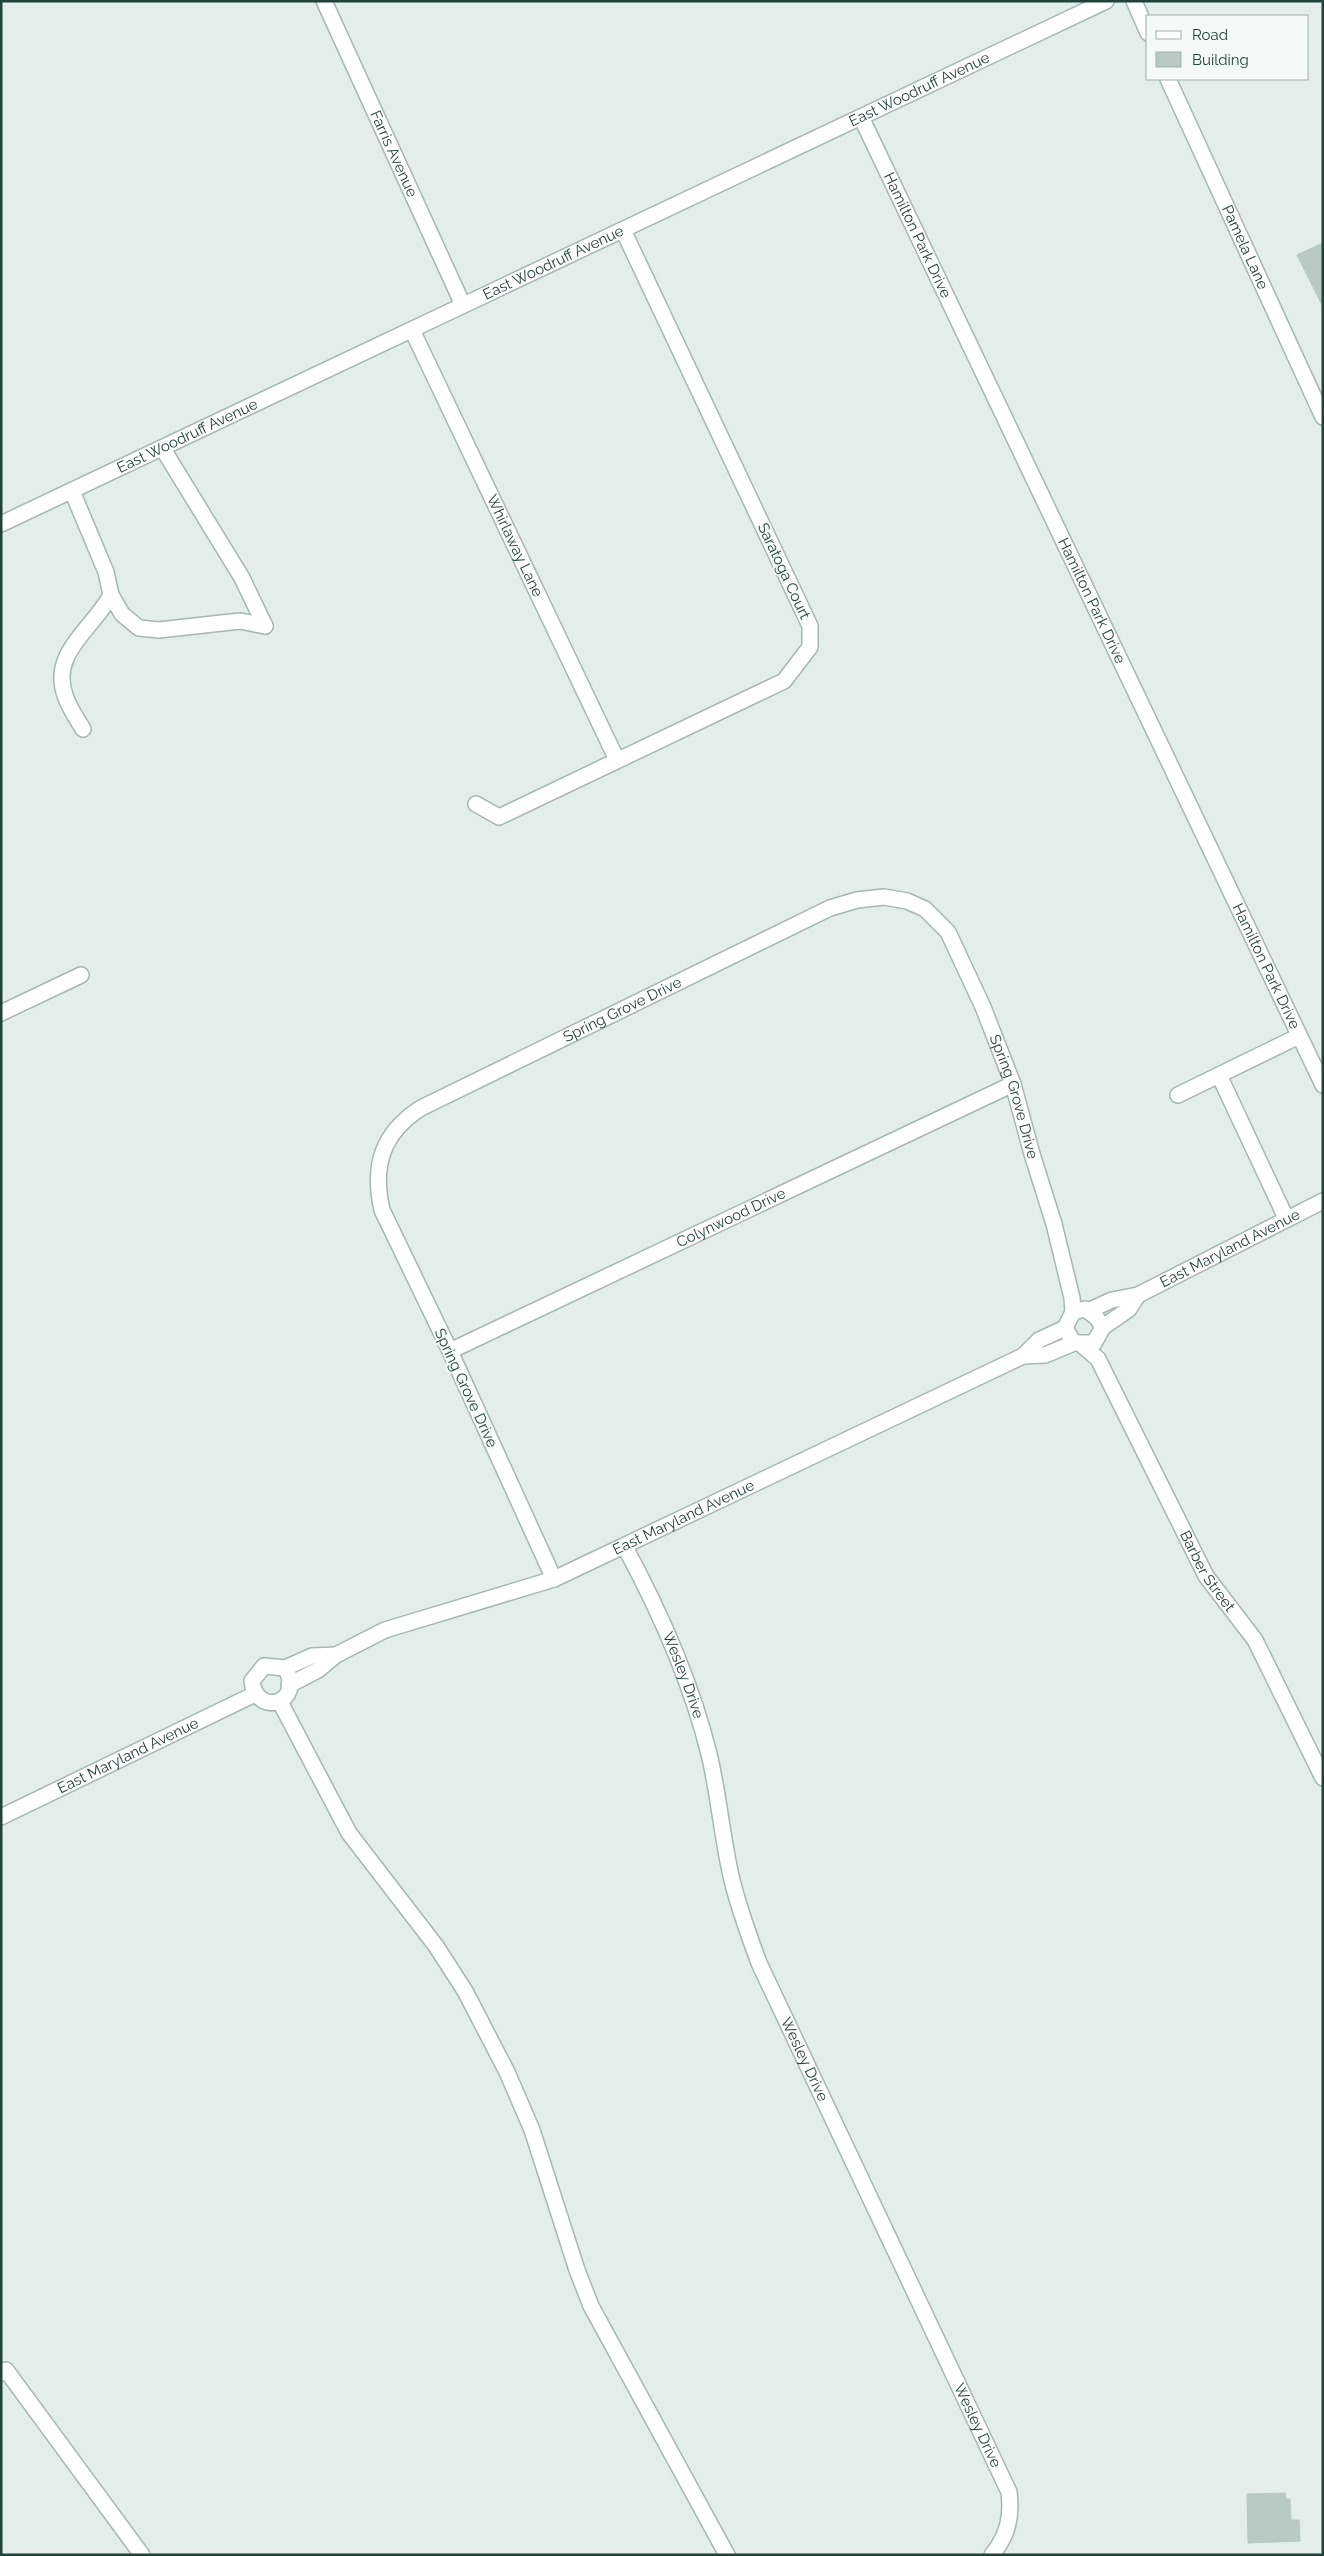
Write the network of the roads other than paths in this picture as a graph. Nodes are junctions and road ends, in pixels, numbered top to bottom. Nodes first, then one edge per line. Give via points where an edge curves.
1 (324, 1) edge
2 (1106, 1) edge
3 (1134, 1) edge
4 (1146, 28) edge
5 (1168, 80) edge
6 (861, 117) junction
7 (623, 230) junction
8 (463, 306) junction
9 (412, 330) junction
10 (1323, 416) edge
11 (163, 449) junction
12 (72, 491) junction
13 (1, 524) edge
14 (111, 595) junction
15 (83, 729) dead end
16 (617, 760) junction
17 (476, 804) dead end
18 (81, 975) dead end
19 (1, 1013) edge
20 (1299, 1036) junction
21 (1219, 1074) junction
22 (1013, 1084) junction
23 (1323, 1085) edge
24 (1178, 1095) dead end
25 (1323, 1201) edge
26 (1286, 1218) junction
27 (1138, 1295) junction
28 (1079, 1308) junction
29 (1065, 1328) junction
30 (1101, 1332) junction
31 (1078, 1344) junction
32 (450, 1351) junction
33 (1023, 1356) junction
34 (1098, 1358) junction
35 (625, 1547) junction
36 (554, 1579) junction
37 (336, 1655) junction
38 (285, 1668) junction
39 (289, 1685) junction
40 (255, 1694) junction
41 (280, 1702) junction
42 (1323, 1778) edge
43 (1, 1817) edge
44 (1, 2373) edge
45 (142, 2555) edge
46 (727, 2555) edge
47 (992, 2555) edge

1 - 8 street, Farris Avenue
2 - 6 street, East Woodruff Avenue
3 - 4 street
5 - 10 street, Pamela Lane
6 - 7 street, East Woodruff Avenue
6 - 20 street, Hamilton Park Drive
7 - 8 street, East Woodruff Avenue
7 - 16 street, Saratoga Court via 810,626 810,647 784,681
8 - 9 street, East Woodruff Avenue
9 - 11 street, East Woodruff Avenue
9 - 16 street, Whirlaway Lane
11 - 12 street, East Woodruff Avenue
11 - 14 street via 242,578 265,626 240,621 159,630 139,628 122,614
12 - 13 street, East Woodruff Avenue
12 - 14 street via 106,572
14 - 15 street via 104,608 75,640 65,657 61,673 65,698
16 - 17 street, Saratoga Court via 499,817
18 - 19 street
20 - 21 street
20 - 23 street, Hamilton Park Drive
21 - 24 street
21 - 26 street
22 - 28 street, Spring Grove Drive
22 - 32 street, Colynwood Drive
22 - 32 street, Spring Grove Drive via 983,1007 940,921 925,909 884,897 830,908 421,1108 398,1127 385,1145 378,1166 377,1188 382,1210
25 - 26 street, East Maryland Avenue
26 - 27 street, East Maryland Avenue
27 - 28 street, East Maryland Avenue
27 - 30 street, East Maryland Avenue via 1130,1309
28 - 29 street
28 - 30 street via 1096,1317
29 - 31 street
29 - 33 street, East Maryland Avenue via 1039,1340
30 - 31 street, East Maryland Avenue via 1094,1343
30 - 34 street, Barber Street
31 - 33 street, East Maryland Avenue via 1045,1355
31 - 34 street, Barber Street
32 - 36 street, Spring Grove Drive
33 - 35 street, East Maryland Avenue
34 - 42 street, Barber Street via 1206,1576 1255,1640
35 - 36 street, East Maryland Avenue
35 - 47 street, Wesley Drive via 672,1644 694,1701 709,1755 732,1880 760,1963 1009,2492 1011,2512 1007,2532
36 - 37 street, East Maryland Avenue via 385,1630
37 - 38 street, East Maryland Avenue via 312,1656
37 - 39 street, East Maryland Avenue via 318,1670
38 - 39 street via 290,1677
38 - 40 street, East Maryland Avenue via 264,1666 252,1681
39 - 41 street
40 - 41 street via 262,1700
40 - 43 street, East Maryland Avenue
41 - 46 street via 349,1833 436,1946 465,1991 495,2048 532,2130 591,2306
44 - 45 street via 6,2370

